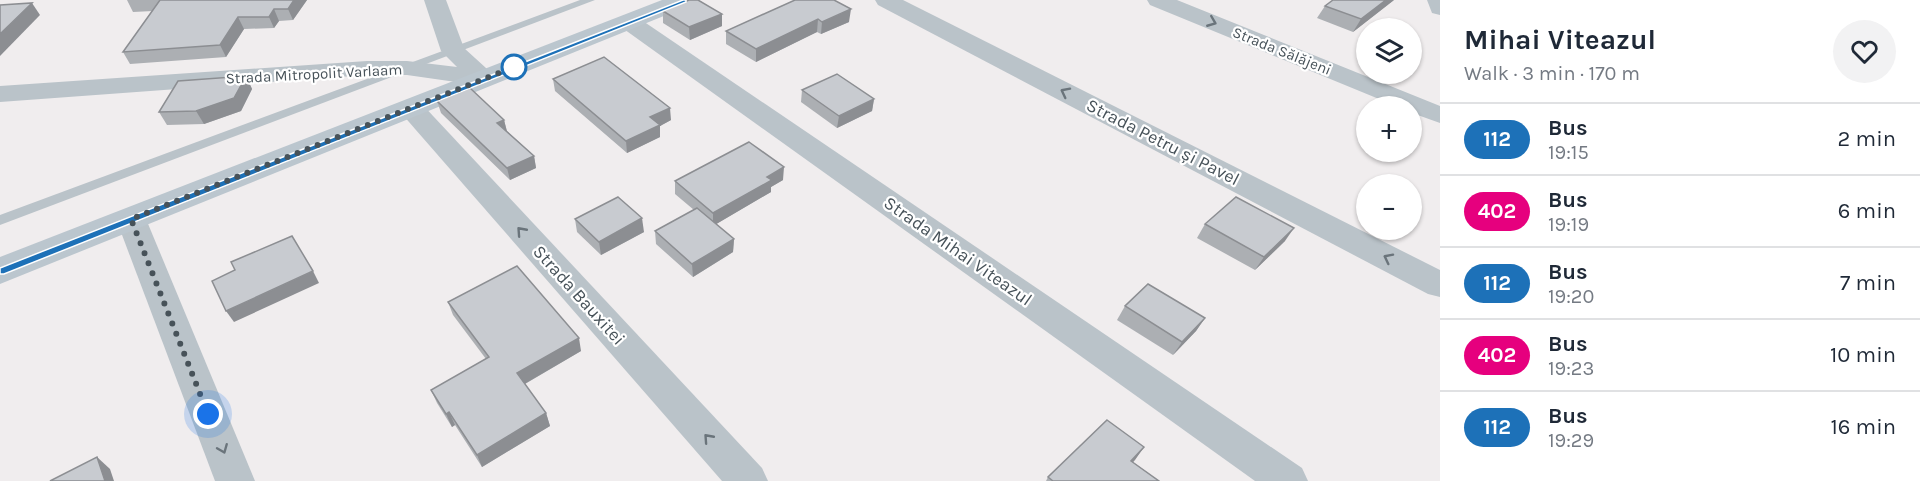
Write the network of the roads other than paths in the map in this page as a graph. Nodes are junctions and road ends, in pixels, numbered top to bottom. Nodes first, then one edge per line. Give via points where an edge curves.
1 (435, 0) edge
2 (590, 0) edge
3 (683, 0) edge
4 (886, 0) edge
5 (1158, 0) edge
6 (1438, 0) edge
7 (1440, 8) edge
8 (628, 22) junction
9 (453, 51) junction
10 (407, 68) junction
11 (484, 78) junction
12 (0, 94) edge
13 (411, 108) junction
14 (1440, 115) edge
15 (131, 219) junction
16 (0, 220) edge
17 (0, 271) edge
18 (1440, 285) edge
19 (235, 481) edge
20 (748, 481) edge
21 (1288, 481) edge

1 - 9 street
2 - 9 lane
3 - 8 street
18 -> 4 street, Strada Petru și Pavel
5 -> 14 street, Strada Sălăjeni
6 - 7 street
8 - 11 street
8 - 21 street, Strada Mihai Viteazul
9 - 10 lane
9 - 11 street
10 - 11 street, Strada Mitropolit Varlaam
10 - 12 street, Strada Mitropolit Varlaam
10 - 16 lane
11 - 13 street
13 - 15 street
20 -> 13 street, Strada Bauxitei
15 - 17 street
15 -> 19 street

